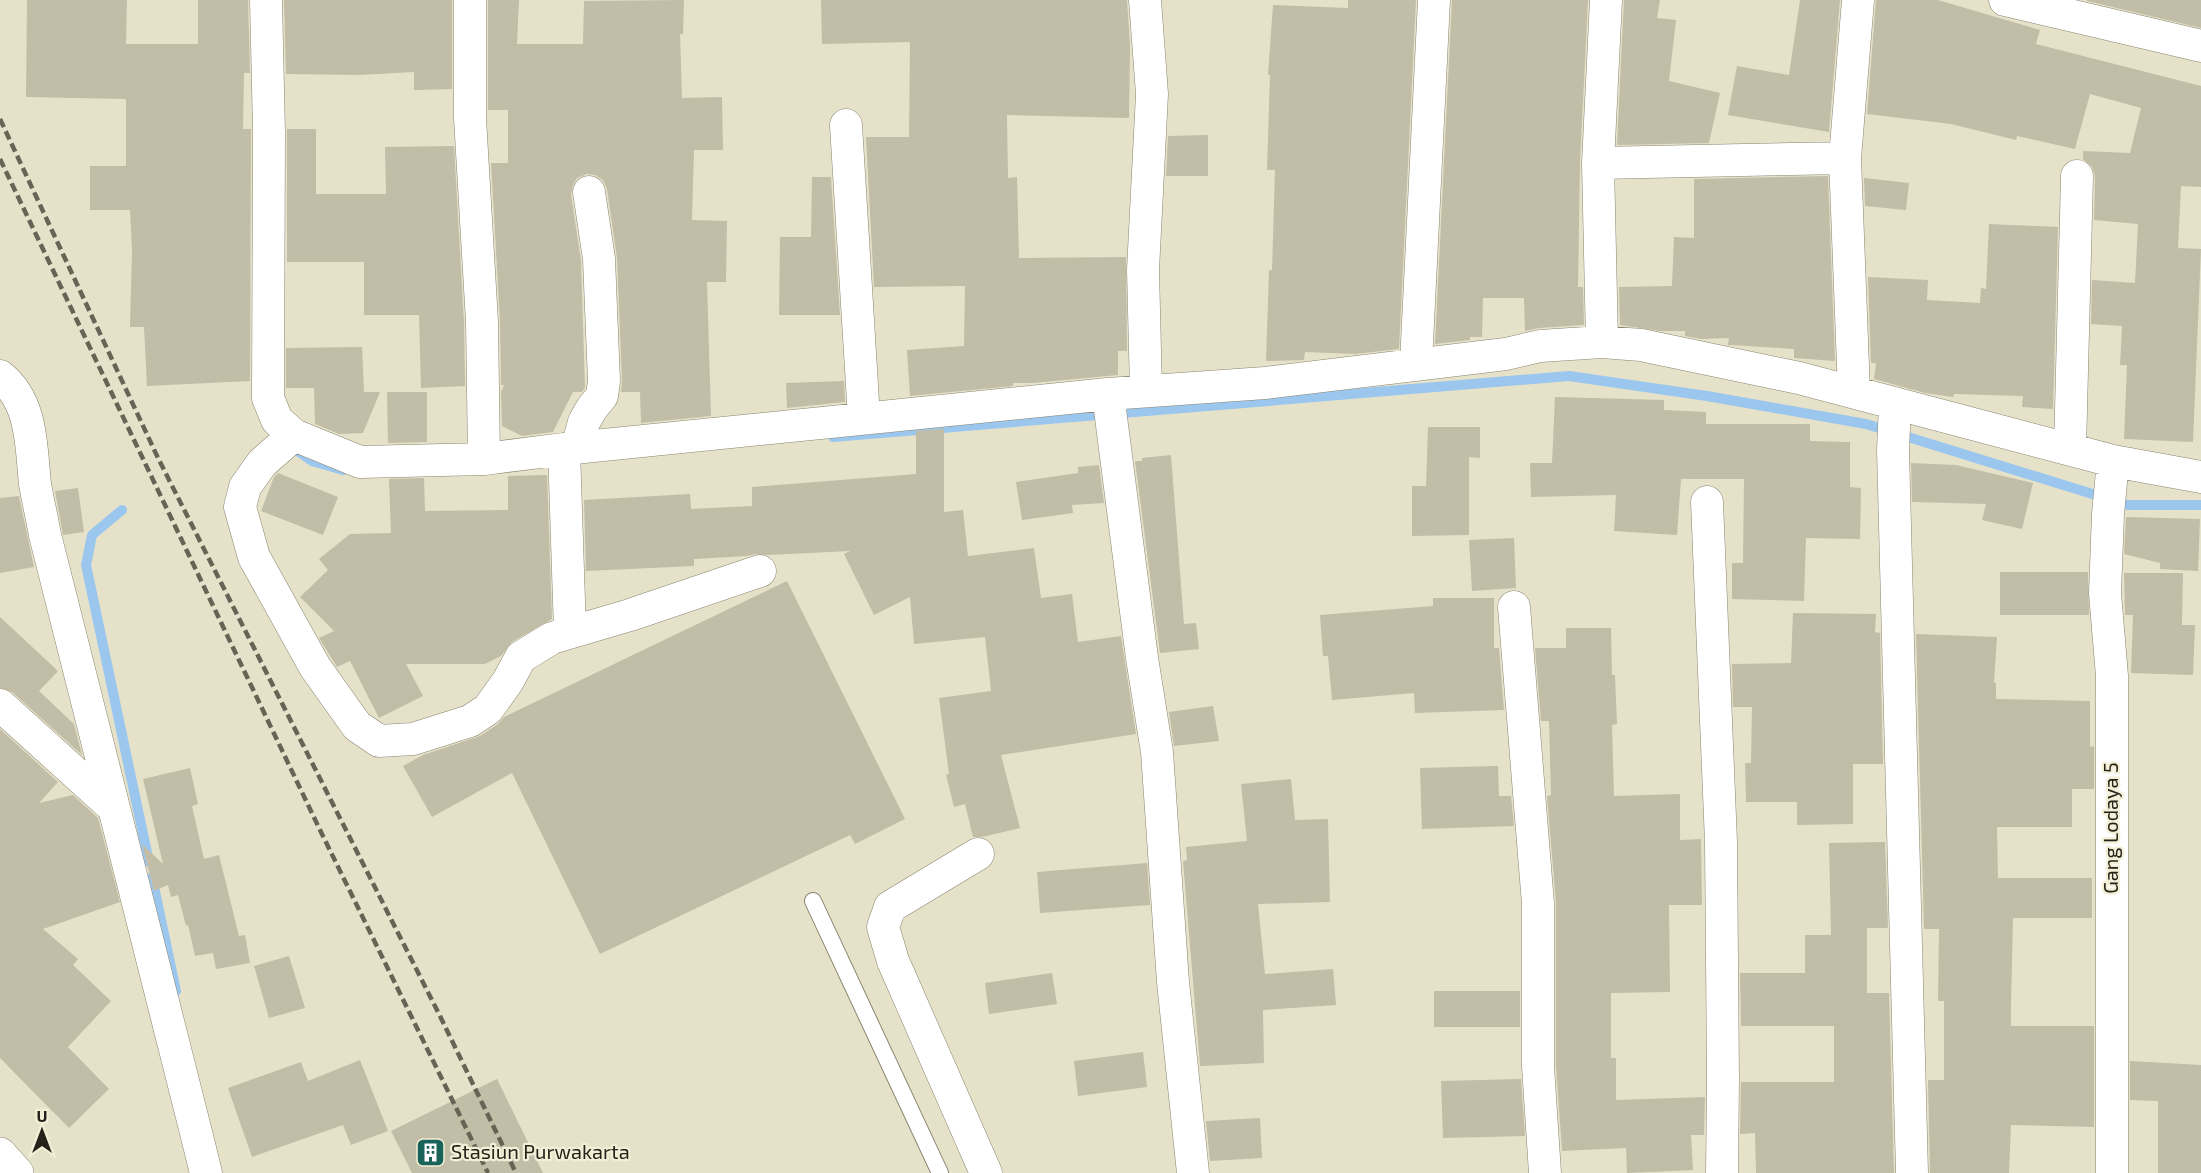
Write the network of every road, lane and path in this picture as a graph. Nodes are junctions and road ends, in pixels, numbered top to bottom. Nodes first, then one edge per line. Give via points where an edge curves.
1 (266, 0) edge
2 (470, 0) edge
3 (1145, 0) edge
4 (1434, 0) edge
5 (1606, 0) edge
6 (1858, 0) edge
7 (2005, 0) edge
8 (2201, 46) edge
9 (846, 125) dead end
10 (1845, 158) junction
11 (1598, 163) junction
12 (2077, 176) dead end
13 (589, 192) dead end
14 (1602, 342) junction
15 (1416, 363) junction
16 (0, 376) edge
17 (1146, 391) junction
18 (1854, 392) junction
19 (1108, 398) junction
20 (1894, 409) junction
21 (864, 418) junction
22 (294, 435) junction
23 (2070, 449) junction
24 (568, 455) junction
25 (484, 459) junction
26 (2112, 472) junction
27 (2201, 477) edge
28 (1707, 502) dead end
29 (760, 571) dead end
30 (1514, 607) dead end
31 (570, 632) junction
32 (0, 705) edge
33 (113, 807) junction
34 (978, 854) dead end
35 (813, 901) dead end
36 (0, 1154) edge
37 (17, 1173) edge
38 (206, 1173) edge
39 (940, 1173) edge
40 (986, 1173) edge
41 (1193, 1173) edge
42 (1545, 1173) edge
43 (1722, 1173) edge
44 (1912, 1173) edge
45 (2112, 1173) edge

1 - 22 street via 268,398 277,420
2 - 25 street via 470,118 482,322
3 - 17 street via 1152,94 1143,270
4 - 15 street
5 - 11 street
6 - 10 street
7 - 8 street
9 - 21 street
10 - 11 street
10 - 18 street
11 - 14 street
12 - 23 street
13 - 24 street via 599,259 604,381 602,396
14 - 15 street
14 - 18 street via 1641,345
15 - 17 street via 1265,383
16 - 33 street via 19,399 26,416 45,535
17 - 19 street
18 - 20 street
19 - 21 street
19 - 41 street via 1157,752 1173,981
20 - 23 street
20 - 44 street
21 - 24 street
22 - 25 street via 360,462
22 - 31 street via 262,463 245,487 240,507 254,557 315,667 357,726 379,741 413,739 470,721 488,709 521,657
23 - 26 street
24 - 25 street
24 - 31 street
26 - 27 street
26 - 45 street, Gang Lodaya 5 via 2105,593 2112,676
28 - 43 street via 1721,842
29 - 31 street
30 - 42 street via 1538,904 1538,1066
32 - 33 street
33 - 38 street
34 - 40 street via 890,908 883,927 893,961
35 - 39 lane
36 - 37 street

